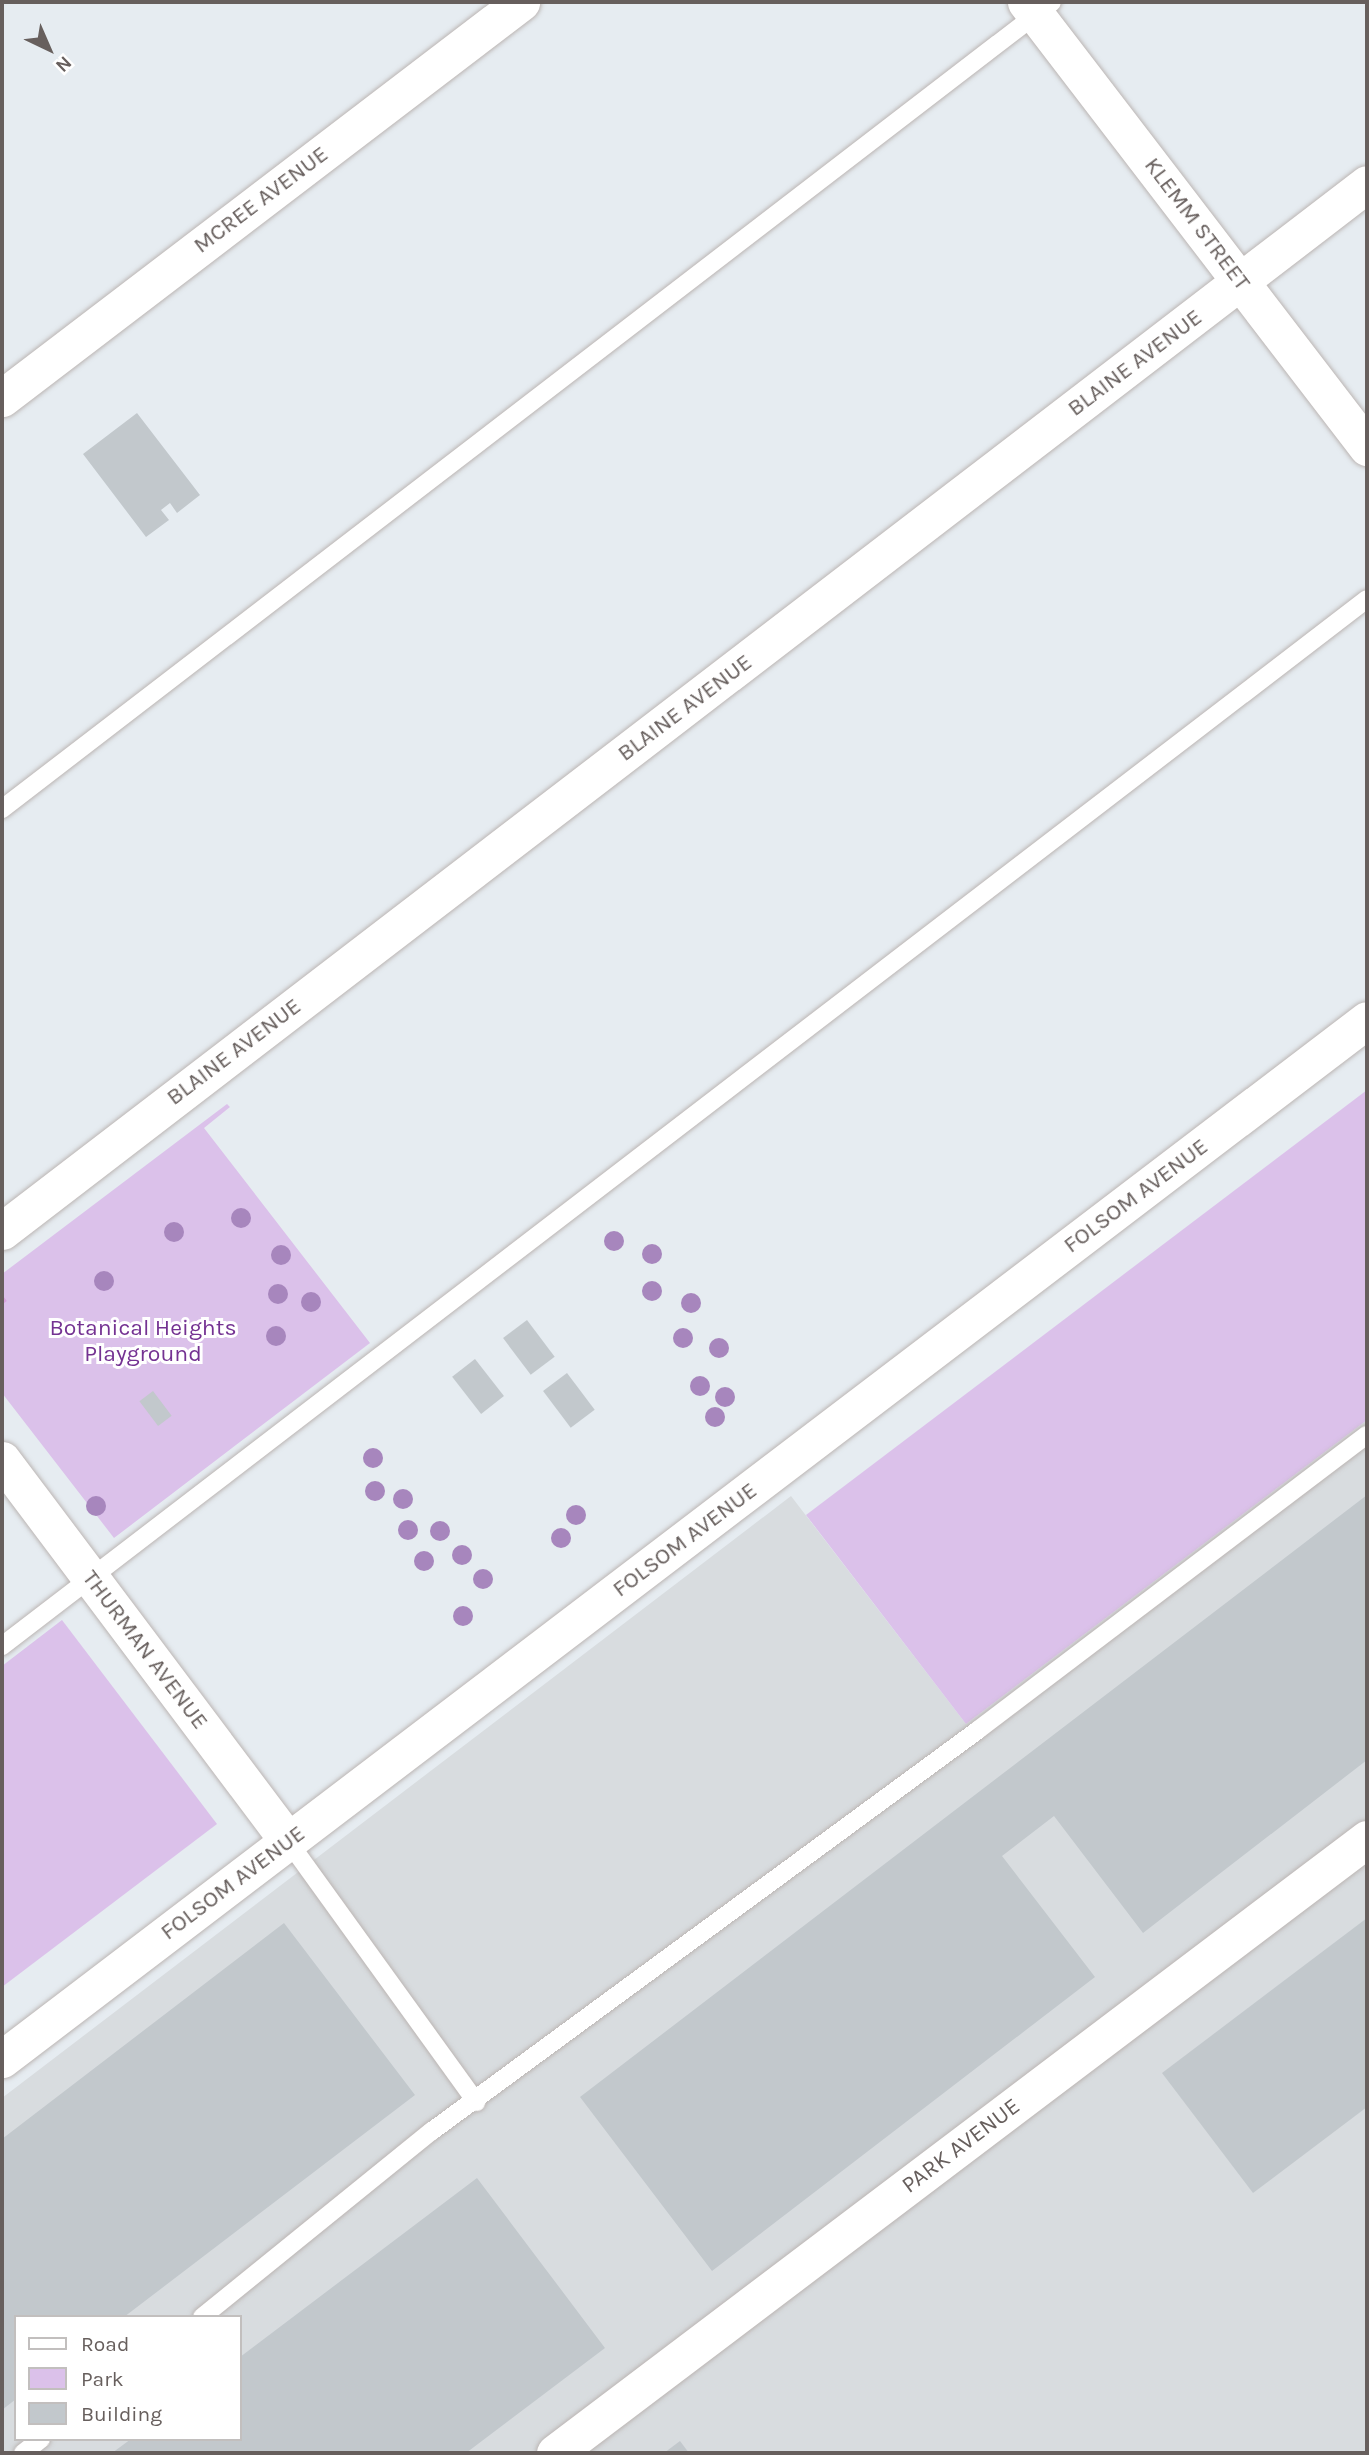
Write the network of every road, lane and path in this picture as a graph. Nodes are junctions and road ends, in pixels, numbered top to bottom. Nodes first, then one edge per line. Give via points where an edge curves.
1 (521, 2) edge
2 (1038, 6) edge
3 (1367, 184) edge
4 (1241, 282) junction
5 (2, 398) edge
6 (1367, 447) edge
7 (1367, 598) edge
8 (2, 809) edge
9 (1367, 1020) edge
10 (2, 1231) edge
11 (1367, 1435) edge
12 (2, 1460) edge
13 (90, 1578) junction
14 (2, 1646) edge
15 (1367, 1839) edge
16 (288, 1841) junction
17 (2, 2059) edge
18 (476, 2102) junction
19 (204, 2315) edge
20 (38, 2441) edge
21 (23, 2453) edge
22 (555, 2453) edge

1 - 5 street, MCREE AVENUE
2 - 4 street, KLEMM STREET
2 - 8 lane
3 - 4 street, BLAINE AVENUE
4 - 6 street, KLEMM STREET
4 - 10 street, BLAINE AVENUE
7 - 13 lane
9 - 16 street, FOLSOM AVENUE
11 - 18 lane
12 - 13 street, THURMAN AVENUE
13 - 14 lane
13 - 16 street, THURMAN AVENUE
15 - 22 street, PARK AVENUE
16 - 17 street, FOLSOM AVENUE
16 - 18 lane
18 - 19 lane via 412,2147
20 - 21 lane

